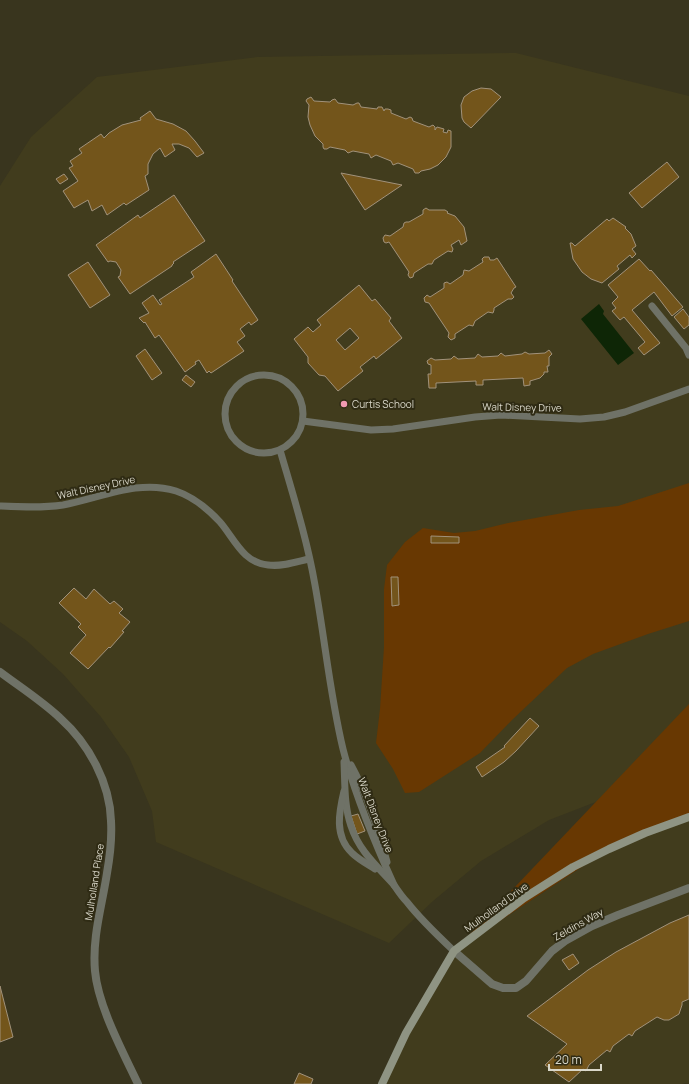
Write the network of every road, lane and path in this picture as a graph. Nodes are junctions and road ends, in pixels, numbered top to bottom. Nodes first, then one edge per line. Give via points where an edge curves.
1 (652, 306) dead end
2 (689, 355) edge
3 (689, 389) edge
4 (302, 421) junction
5 (280, 450) junction
6 (0, 506) edge
7 (310, 559) junction
8 (0, 672) edge
9 (344, 751) junction
10 (345, 783) junction
11 (689, 817) edge
12 (385, 876) junction
13 (394, 885) junction
14 (689, 888) edge
15 (454, 951) junction
16 (138, 1084) edge
17 (382, 1084) edge

1 - 2 lane
3 - 4 lane, Walt Disney Drive via 625,412 580,419 482,416 371,430
4 - 5 lane via 298,433
4 - 5 lane via 302,405 297,392 278,377 256,375 245,379 228,396 225,421 230,434 239,445 257,454
5 - 7 lane, Walt Disney Drive
6 - 7 lane, Walt Disney Drive via 42,508 133,488 156,487 176,491 192,498 209,511 252,561 281,566
7 - 9 lane, Walt Disney Drive via 332,695
8 - 16 street, Mulholland Place via 61,718 90,753 101,775 111,820 111,846 97,921 95,973 100,996
9 - 10 lane, Walt Disney Drive
9 - 13 lane, Walt Disney Drive via 366,821
10 - 12 lane, Walt Disney Drive via 347,810 353,833 362,850
10 - 12 lane, Walt Disney Drive via 338,818 342,838 351,852
11 - 15 main road, Mulholland Drive via 638,836 574,867 524,898
12 - 13 lane, Walt Disney Drive
13 - 15 lane, Walt Disney Drive via 423,920
14 - 15 street, Zeldins Way via 592,926 565,941 516,988 503,988 492,984
15 - 17 main road, Mulholland Drive via 406,1033

